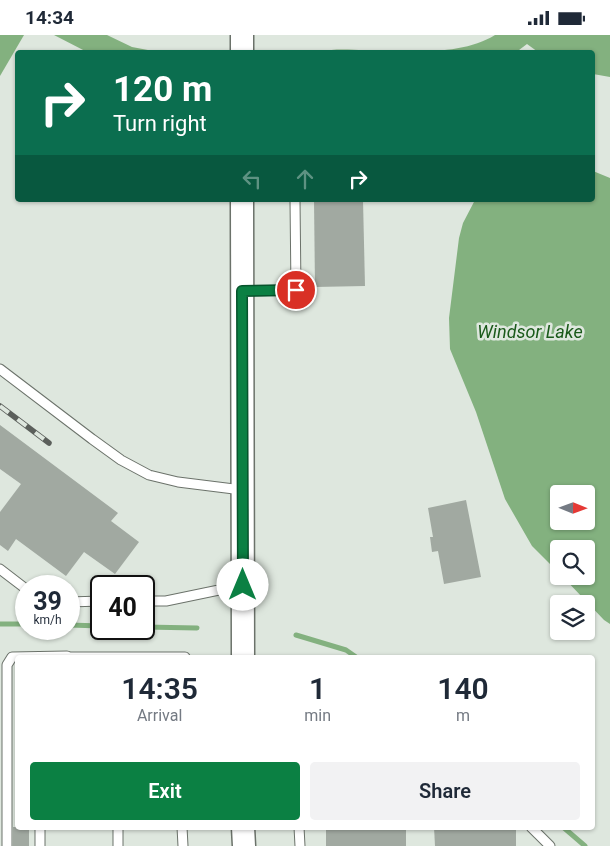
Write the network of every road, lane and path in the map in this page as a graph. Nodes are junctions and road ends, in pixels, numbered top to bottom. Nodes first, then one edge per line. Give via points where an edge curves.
1 (242, 35) edge
2 (242, 50) edge
3 (242, 202) edge
4 (295, 202) edge
5 (242, 291) junction
6 (0, 369) edge
7 (243, 491) junction
8 (0, 569) edge
9 (15, 581) edge
10 (243, 585) junction
11 (155, 601) edge
12 (243, 655) edge
13 (15, 657) edge
14 (40, 830) edge
15 (118, 830) edge
16 (182, 830) edge
17 (244, 830) edge
18 (300, 830) edge
19 (534, 830) edge
20 (6, 846) edge
21 (40, 846) edge
22 (118, 846) edge
23 (183, 846) edge
24 (244, 846) edge
25 (300, 846) edge
26 (550, 846) edge

1 - 2 street
3 - 5 street
4 - 5 lane via 296,290
5 - 7 street
6 - 7 lane via 121,460 149,475
7 - 10 street
8 - 9 lane
10 - 11 lane
10 - 12 street
13 - 20 lane via 7,665
14 - 21 lane
15 - 22 lane
16 - 23 lane
17 - 24 street
18 - 25 lane
19 - 26 lane

